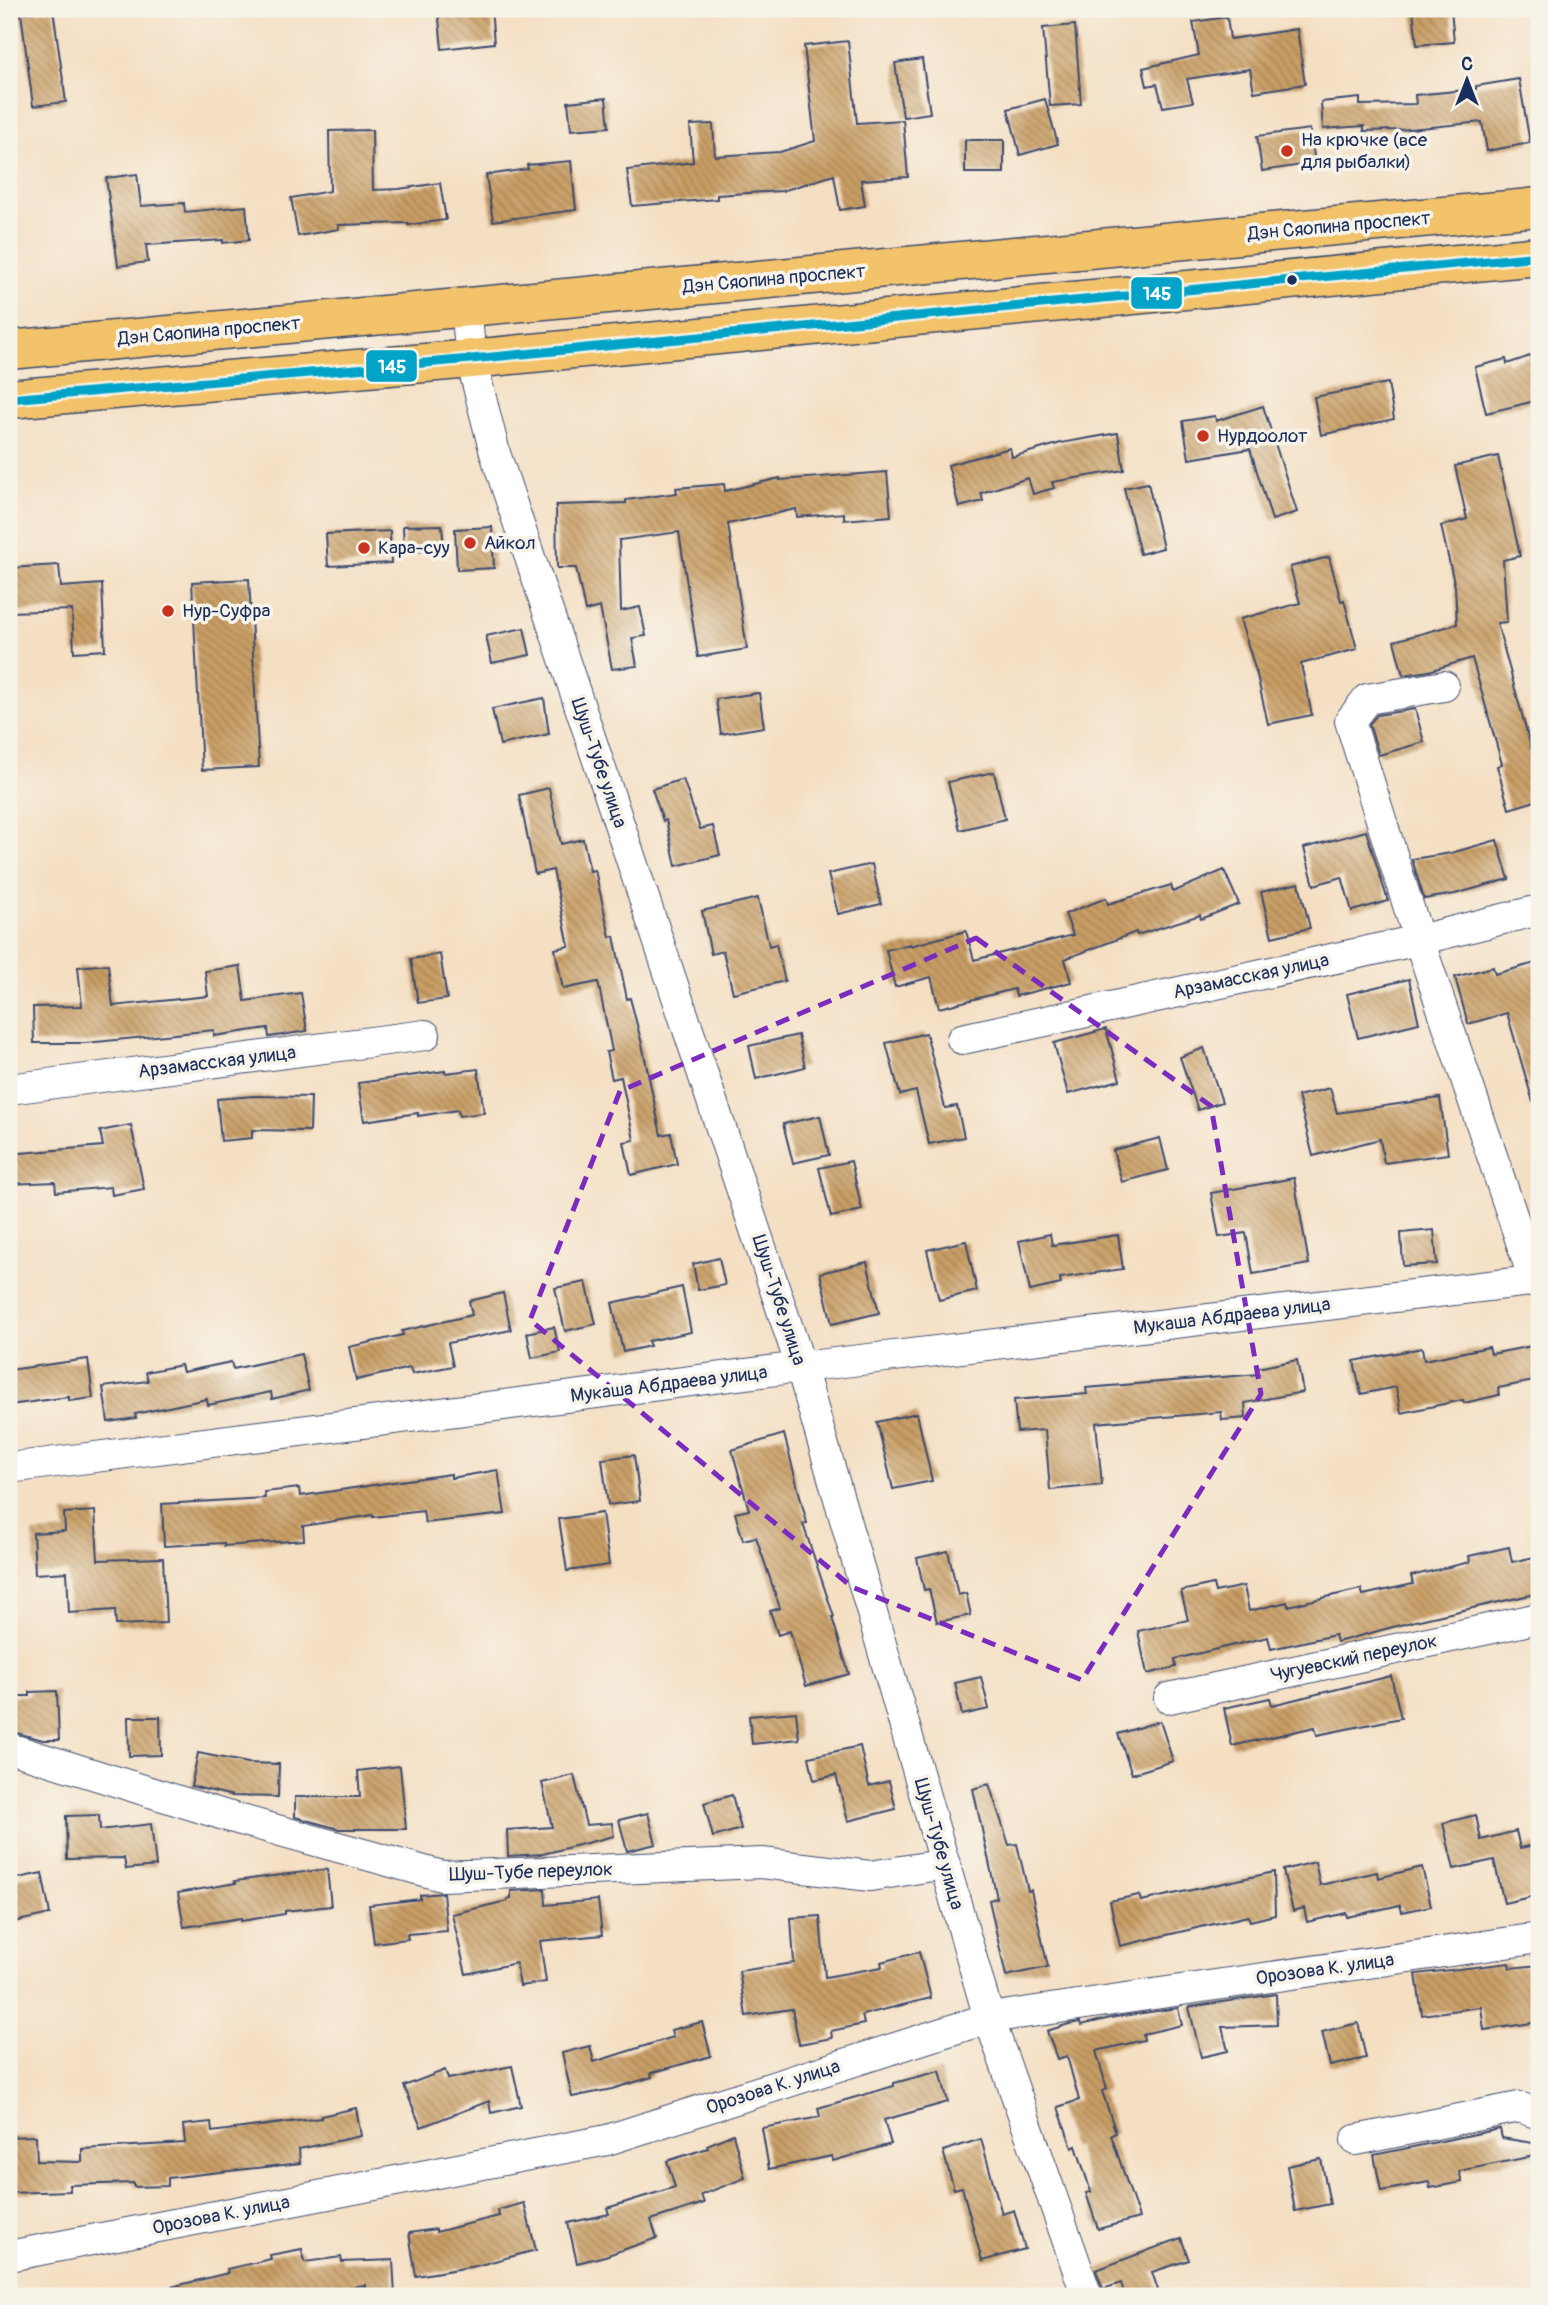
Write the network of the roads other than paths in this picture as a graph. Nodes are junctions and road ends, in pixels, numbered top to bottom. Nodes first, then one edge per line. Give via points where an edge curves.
1 (1539, 207) edge
2 (1539, 256) edge
3 (466, 307) junction
4 (9, 350) edge
5 (471, 359) junction
6 (9, 399) edge
7 (1444, 686) dead end
8 (1539, 910) edge
9 (1419, 940) junction
10 (425, 1035) dead end
11 (962, 1039) dead end
12 (9, 1089) edge
13 (1537, 1280) edge
14 (802, 1367) junction
15 (9, 1468) edge
16 (1539, 1618) edge
17 (1169, 1698) dead end
18 (9, 1748) edge
19 (945, 1864) junction
20 (1539, 1938) edge
21 (989, 2018) junction
22 (1539, 2114) edge
23 (1356, 2140) dead end
24 (9, 2256) edge
25 (1087, 2296) edge

1 - 3 main road, Дэн Сяопина проспект
2 - 5 main road
3 - 4 main road, Дэн Сяопина проспект
3 - 5 street, Шуш-Тубе улица
5 - 6 main road
5 - 14 street, Шуш-Тубе улица via 495,453
7 - 9 street via 1367,698 1350,721
8 - 9 street, Арзамасская улица
9 - 11 street, Арзамасская улица
9 - 13 street
10 - 12 street, Арзамасская улица
13 - 14 street, Мукаша Абдраева улица
14 - 15 street, Мукаша Абдраева улица
14 - 19 street, Шуш-Тубе улица
16 - 17 street, Чугуевский переулок
18 - 19 street, Шуш-Тубе переулок via 442,1876 762,1863 870,1876
19 - 21 street, Шуш-Тубе улица
20 - 21 street, Орозова К. улица
21 - 24 street, Орозова К. улица via 607,2140
21 - 25 street, Шуш-Тубе улица
22 - 23 street via 1519,2107

